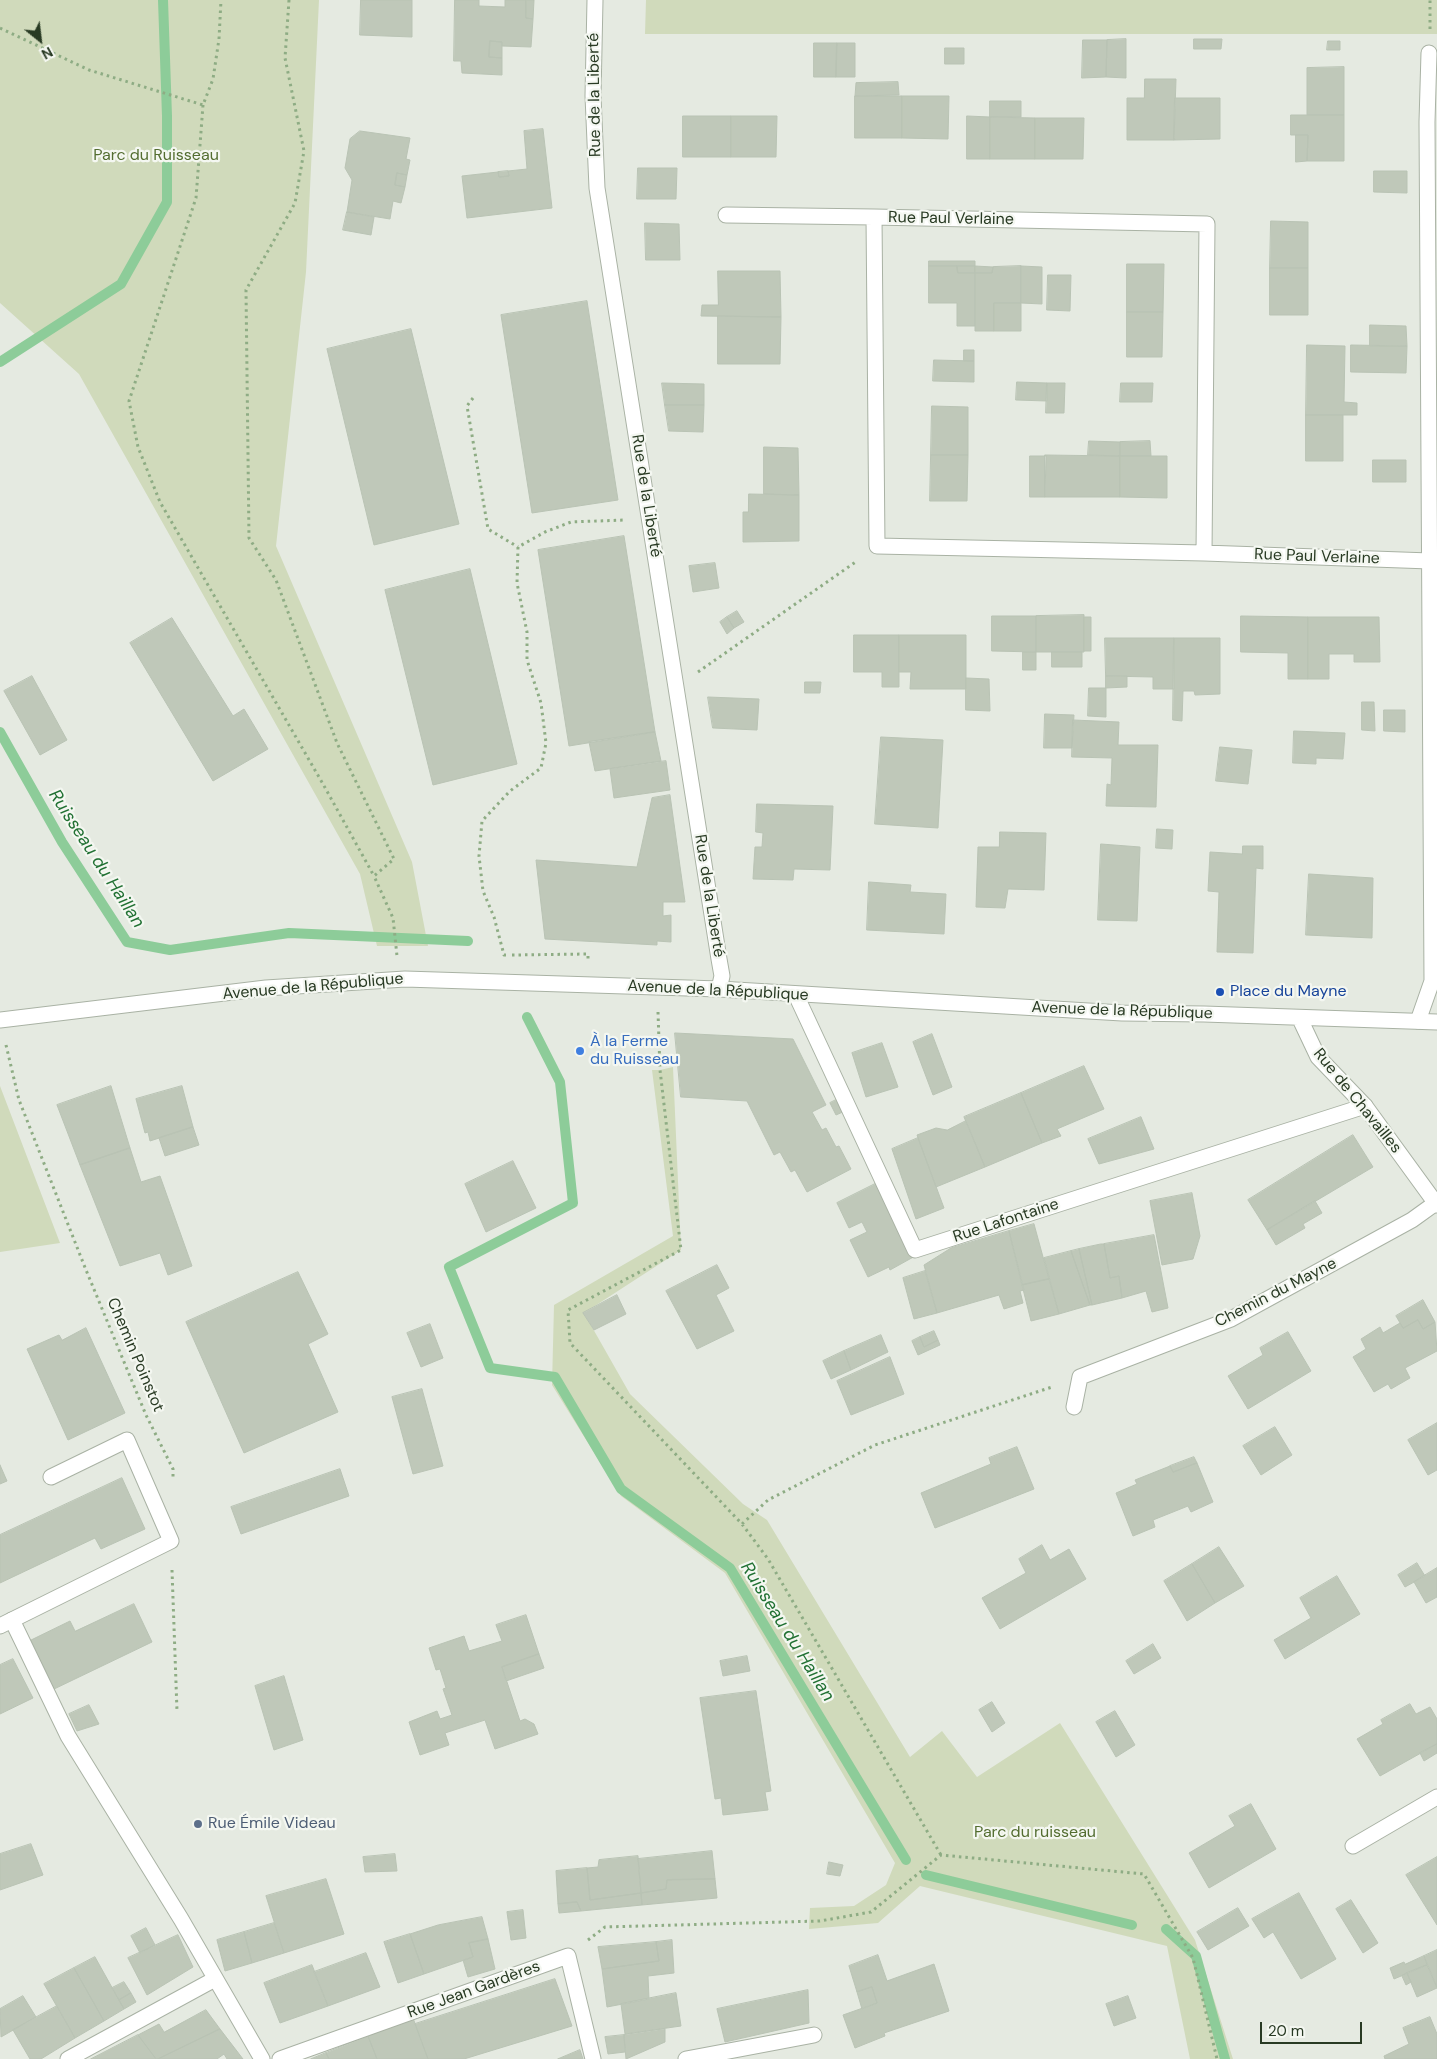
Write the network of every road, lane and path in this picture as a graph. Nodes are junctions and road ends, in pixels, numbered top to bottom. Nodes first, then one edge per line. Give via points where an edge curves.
1 (221, 0) edge
2 (290, 0) edge
3 (595, 0) edge
4 (0, 28) edge
5 (1429, 53) dead end
6 (203, 105) junction
7 (1432, 121) edge
8 (726, 215) dead end
9 (874, 217) junction
10 (473, 398) dead end
11 (650, 519) junction
12 (878, 546) junction
13 (518, 547) junction
14 (1204, 553) junction
15 (1430, 561) junction
16 (677, 688) junction
17 (374, 876) junction
18 (396, 947) dead end
19 (583, 985) junction
20 (719, 989) junction
21 (796, 995) junction
22 (652, 1010) dead end
23 (1300, 1019) junction
24 (0, 1020) edge
25 (1418, 1021) junction
26 (1437, 1022) edge
27 (1365, 1106) junction
28 (1436, 1203) edge
29 (1080, 1377) junction
30 (1074, 1408) dead end
31 (52, 1477) dead end
32 (172, 1487) dead end
33 (742, 1524) junction
34 (171, 1541) junction
35 (6, 1623) edge
36 (177, 1712) dead end
37 (1437, 1797) edge
38 (1353, 1846) dead end
39 (941, 1855) junction
40 (568, 1956) junction
41 (215, 1979) junction
42 (814, 2035) dead end
43 (68, 2059) edge
44 (262, 2059) edge
45 (280, 2059) edge
46 (593, 2059) edge
47 (686, 2059) edge
48 (1217, 2059) edge

1 - 6 path via 213,79
2 - 17 path via 286,58 304,151 295,203 246,290 249,538 276,580 337,743 394,859
3 - 11 street, Rue de la Liberté via 593,96 597,188
4 - 6 path via 89,70
5 - 7 street
6 - 17 path via 196,198 129,401 138,447 160,502
7 - 15 street
8 - 9 street
9 - 12 street, Rue Paul Verlaine
9 - 14 street, Rue Paul Verlaine via 1206,224
10 - 13 path via 467,406 488,529
11 - 13 path via 571,522
11 - 16 street, Rue de la Liberté
12 - 14 street, Rue Paul Verlaine
12 - 16 path
13 - 19 path via 517,582 527,632 527,660 541,703 546,743 541,768 510,791 482,821 479,856 483,891 504,954 588,954
14 - 15 street, Rue Paul Verlaine
15 - 25 street via 1432,981
16 - 20 street, Rue de la Liberté via 722,976
17 - 18 path via 393,918
19 - 20 street, Avenue de la République
19 - 24 street, Avenue de la République via 405,979 266,988
20 - 21 street, Avenue de la République
21 - 23 street, Avenue de la République
21 - 27 street, Rue Lafontaine via 915,1250
22 - 33 path via 659,1012 660,1070 681,1250 568,1310 570,1343
23 - 25 street, Avenue de la République
23 - 27 street, Rue de Chavailles via 1318,1057
24 - 32 path, Chemin Poinstot via 19,1100 146,1415 173,1469
25 - 26 street, Avenue de la République
27 - 28 street, Rue de Chavailles
28 - 29 street, Chemin du Mayne via 1412,1220 1231,1319
29 - 30 street
29 - 33 path via 875,1445 768,1500
31 - 34 street via 127,1440
33 - 39 path via 768,1559
34 - 35 street
34 - 36 path
35 - 41 street via 68,1736
37 - 38 street
39 - 40 path via 871,1912 820,1921 605,1927
39 - 48 path via 1144,1874 1193,1958
40 - 45 street, Rue Jean Gardères
40 - 46 street
41 - 43 street
41 - 44 street
42 - 47 street

